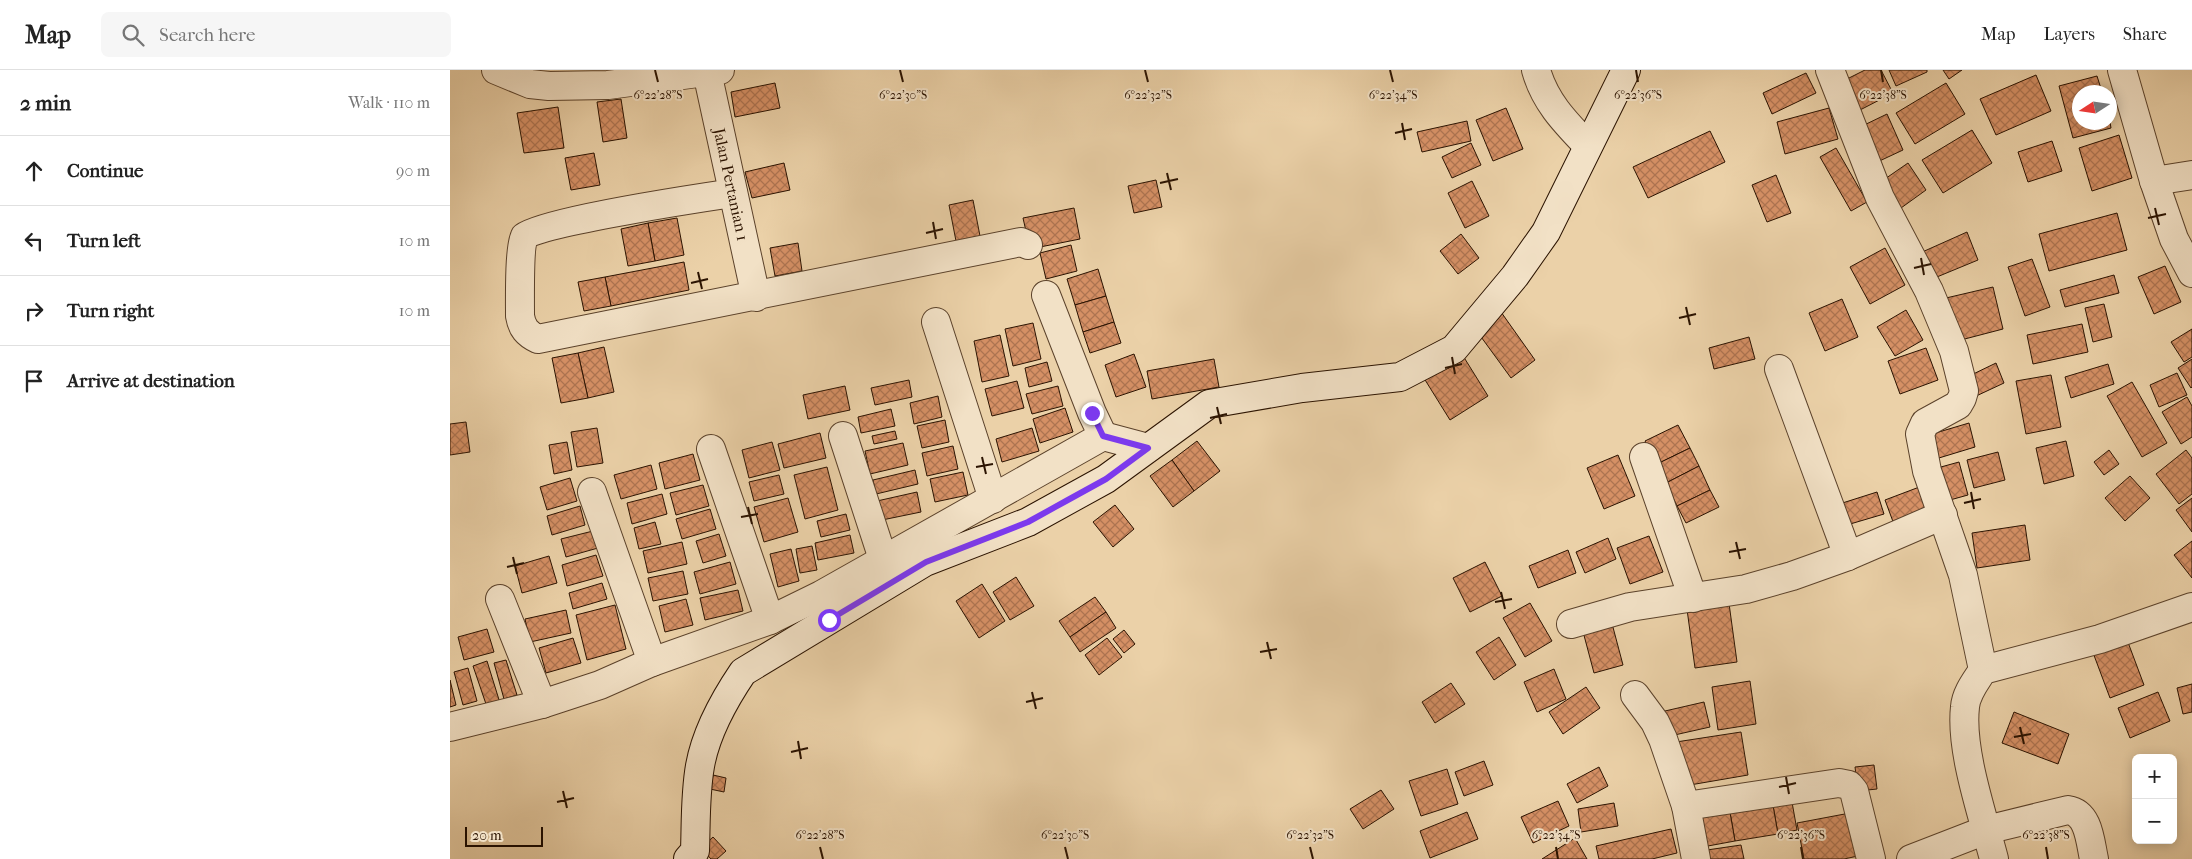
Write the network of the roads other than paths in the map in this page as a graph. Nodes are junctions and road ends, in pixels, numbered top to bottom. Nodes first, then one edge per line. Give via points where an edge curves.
1 (496, 70) edge
2 (1536, 70) edge
3 (1626, 70) edge
4 (2122, 70) edge
5 (714, 71) edge
6 (1835, 72) edge
7 (1587, 145) junction
8 (2192, 175) edge
9 (2154, 181) junction
10 (734, 193) junction
11 (1028, 245) dead end
12 (2192, 273) edge
13 (1046, 295) dead end
14 (756, 297) junction
15 (936, 322) dead end
16 (1779, 369) dead end
17 (843, 436) dead end
18 (1103, 436) junction
19 (1148, 448) junction
20 (711, 449) dead end
21 (1644, 458) dead end
22 (592, 492) dead end
23 (993, 499) junction
24 (1943, 515) junction
25 (1848, 556) junction
26 (883, 559) junction
27 (1693, 598) junction
28 (500, 599) dead end
29 (2192, 607) edge
30 (770, 620) junction
31 (1571, 624) dead end
32 (652, 662) junction
33 (1983, 670) junction
34 (1634, 695) dead end
35 (542, 704) junction
36 (450, 727) edge
37 (1686, 806) junction
38 (1986, 830) junction
39 (694, 856) edge
40 (1696, 859) edge
41 (1871, 859) edge
42 (1911, 859) edge
43 (1994, 859) edge
44 (2094, 859) edge

1 - 5 street via 530,84 548,86 608,85
2 - 7 street via 1551,105
3 - 7 street
4 - 9 street
5 - 10 street, Jalan Pertanian 1
6 - 24 street via 1880,198 1930,291 1954,351 1964,391 1958,405 1925,423 1920,434 1927,471
7 - 19 street via 1546,232 1515,276 1454,349 1400,377 1302,388 1209,404
8 - 9 street
9 - 12 street via 2174,239
10 - 14 street, Jalan Pertanian 1
10 - 14 street via 607,214 530,231 522,242 522,326 528,335 538,339
11 - 14 street via 1021,242
13 - 18 street
15 - 23 street
16 - 25 street
17 - 26 street
18 - 19 street
18 - 23 street
19 - 39 street via 1106,479 1028,522 926,562 743,672 712,725 700,766
20 - 30 street
21 - 27 street
22 - 32 street
23 - 26 street
24 - 25 street
24 - 33 street via 1963,575
25 - 27 street via 1746,589
26 - 30 street
27 - 31 street via 1630,607
28 - 35 street
29 - 33 street via 2100,640
30 - 32 street
32 - 35 street via 600,685
33 - 38 street via 1970,690 1965,706 1965,730 1975,790
34 - 37 street via 1655,722
35 - 36 street
37 - 40 street
37 - 41 street via 1839,783 1849,785 1854,791
38 - 42 street
38 - 43 street
38 - 44 street via 2068,810 2077,811 2084,818

